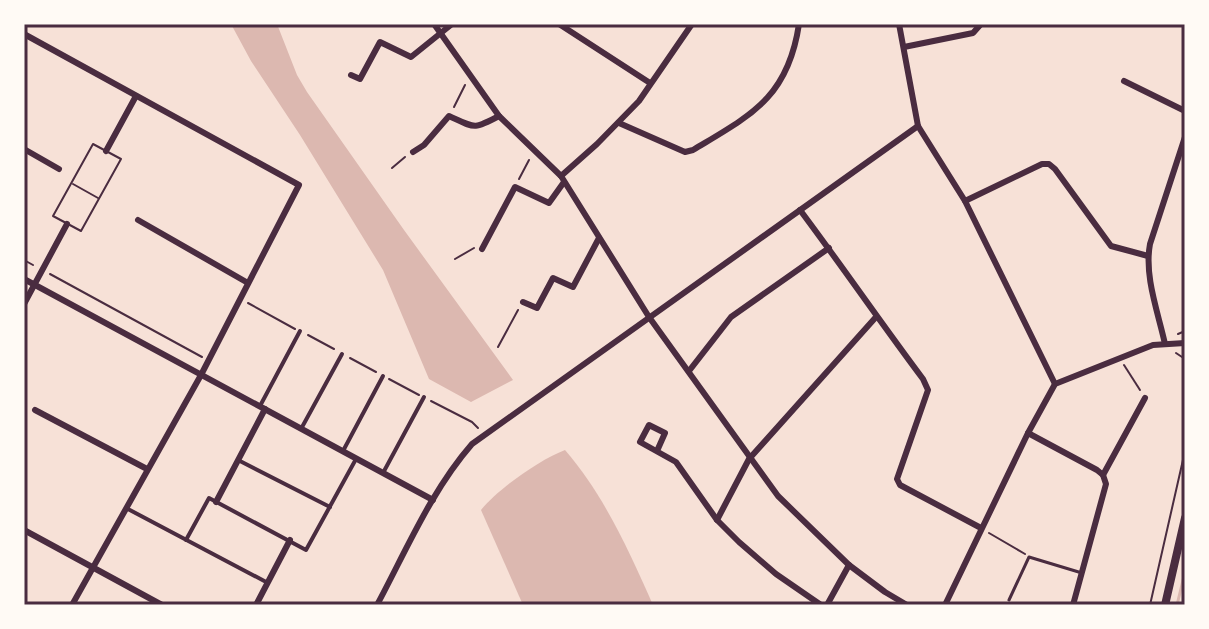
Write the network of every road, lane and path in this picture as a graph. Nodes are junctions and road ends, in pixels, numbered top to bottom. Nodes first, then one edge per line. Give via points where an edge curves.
1 (434, 24) edge
2 (452, 24) edge
3 (559, 24) edge
4 (692, 24) edge
5 (799, 24) edge
6 (899, 24) edge
7 (981, 24) edge
8 (441, 33) junction
9 (24, 34) edge
10 (904, 47) junction
11 (351, 75) dead end
12 (470, 76) junction
13 (1124, 81) dead end
14 (650, 83) junction
15 (136, 96) junction
16 (1185, 111) edge
17 (449, 116) junction
18 (499, 116) junction
19 (619, 123) junction
20 (918, 126) junction
21 (1185, 137) edge
22 (24, 149) edge
23 (106, 151) junction
24 (534, 151) junction
25 (413, 152) joint
26 (392, 168) dead end
27 (59, 169) joint
28 (75, 178) junction
29 (562, 179) junction
30 (72, 183) junction
31 (515, 187) junction
32 (99, 199) junction
33 (965, 201) junction
34 (800, 210) junction
35 (138, 220) dead end
36 (67, 224) junction
37 (599, 238) junction
38 (829, 248) junction
39 (482, 249) joint
40 (1148, 256) junction
41 (455, 259) dead end
42 (24, 260) edge
43 (42, 270) junction
44 (24, 279) edge
45 (248, 283) junction
46 (34, 285) junction
47 (240, 299) junction
48 (523, 302) joint
49 (24, 304) edge
50 (649, 317) junction
51 (876, 317) junction
52 (300, 331) junction
53 (1185, 343) edge
54 (1165, 344) junction
55 (498, 347) dead end
56 (342, 354) junction
57 (1119, 357) junction
58 (208, 360) junction
59 (689, 371) junction
60 (201, 375) junction
61 (383, 376) junction
62 (1055, 384) junction
63 (424, 397) junction
64 (1145, 398) joint
65 (262, 408) junction
66 (35, 410) dead end
67 (301, 429) junction
68 (1028, 433) junction
69 (484, 434) junction
70 (343, 451) junction
71 (657, 451) junction
72 (1185, 451) edge
73 (356, 459) junction
74 (749, 459) junction
75 (238, 460) junction
76 (147, 469) junction
77 (383, 473) junction
78 (1103, 475) junction
79 (433, 500) junction
80 (216, 502) junction
81 (330, 507) junction
82 (126, 508) junction
83 (1185, 518) edge
84 (717, 520) junction
85 (981, 528) junction
86 (24, 530) edge
87 (186, 540) junction
88 (290, 540) junction
89 (1029, 557) junction
90 (849, 565) junction
91 (93, 568) junction
92 (1082, 573) junction
93 (268, 583) junction
94 (1009, 600) dead end
95 (72, 605) edge
96 (162, 605) edge
97 (256, 605) edge
98 (377, 605) edge
99 (821, 605) edge
100 (827, 605) edge
101 (907, 605) edge
102 (945, 605) edge
103 (1073, 605) edge
104 (1150, 605) edge
105 (1165, 605) edge

1 - 8 street
2 - 8 street
3 - 14 street
4 - 14 street
5 - 19 street via 796,47 767,99 747,118 693,150 685,152
6 - 10 street
7 - 10 street via 973,33
8 - 11 street via 411,57 380,42 360,79
8 - 12 street
9 - 15 street
10 - 20 street
12 - 17 path
12 - 18 street
13 - 16 street
14 - 19 street
15 - 23 street
15 - 45 street via 299,185
17 - 18 street via 478,127
17 - 25 street
18 - 24 street
19 - 29 street
20 - 33 street
20 - 34 street
21 - 40 street
22 - 27 street
23 - 28 path via 93,144
23 - 32 path via 121,159
24 - 29 street
24 - 31 path
25 - 26 path
27 - 28 path
28 - 30 path
29 - 31 street via 549,203
29 - 37 street
30 - 32 path
30 - 36 path via 53,216
31 - 39 street
32 - 36 path via 81,231
33 - 40 street via 1049,164 1111,246
33 - 62 street
34 - 38 street
34 - 50 street
35 - 45 street
36 - 43 street
37 - 48 street via 573,287 553,278 537,308
37 - 50 street
38 - 51 street
38 - 59 street via 731,317
39 - 41 path
40 - 54 street
42 - 43 path
43 - 46 street
43 - 58 path
44 - 46 street
45 - 47 street
46 - 49 street
46 - 60 street
47 - 52 path
47 - 58 street
48 - 55 path
50 - 59 street
50 - 69 street
51 - 74 street
51 - 85 street via 928,390 897,479
52 - 56 path
52 - 65 street
53 - 54 street
54 - 57 street
56 - 61 path
56 - 67 street
57 - 62 street
57 - 64 path
58 - 60 street
59 - 74 street
60 - 65 street
60 - 76 street
61 - 63 path
61 - 70 street
62 - 68 street
63 - 69 path
63 - 77 street
64 - 78 street
65 - 67 street
65 - 75 street
66 - 76 street
67 - 70 street
68 - 78 street
68 - 85 street
69 - 79 street via 454,465
70 - 73 street
71 - 71 street via 665,433 649,425 640,442
71 - 84 street via 676,462
72 - 104 path
73 - 77 street
73 - 81 street
74 - 84 street
74 - 90 street via 778,496
75 - 80 street
75 - 81 street
76 - 82 street
77 - 79 street
78 - 92 street via 1106,484
79 - 98 street
80 - 87 street via 209,498
80 - 88 street
81 - 88 street via 306,550
82 - 87 street
82 - 91 street
83 - 105 main road
84 - 99 street via 776,574
85 - 89 path
85 - 102 street
86 - 91 street
87 - 93 street
88 - 93 street
89 - 92 lane
89 - 94 lane
90 - 100 street
90 - 101 street
91 - 95 street
91 - 96 street
92 - 103 street
93 - 97 street

